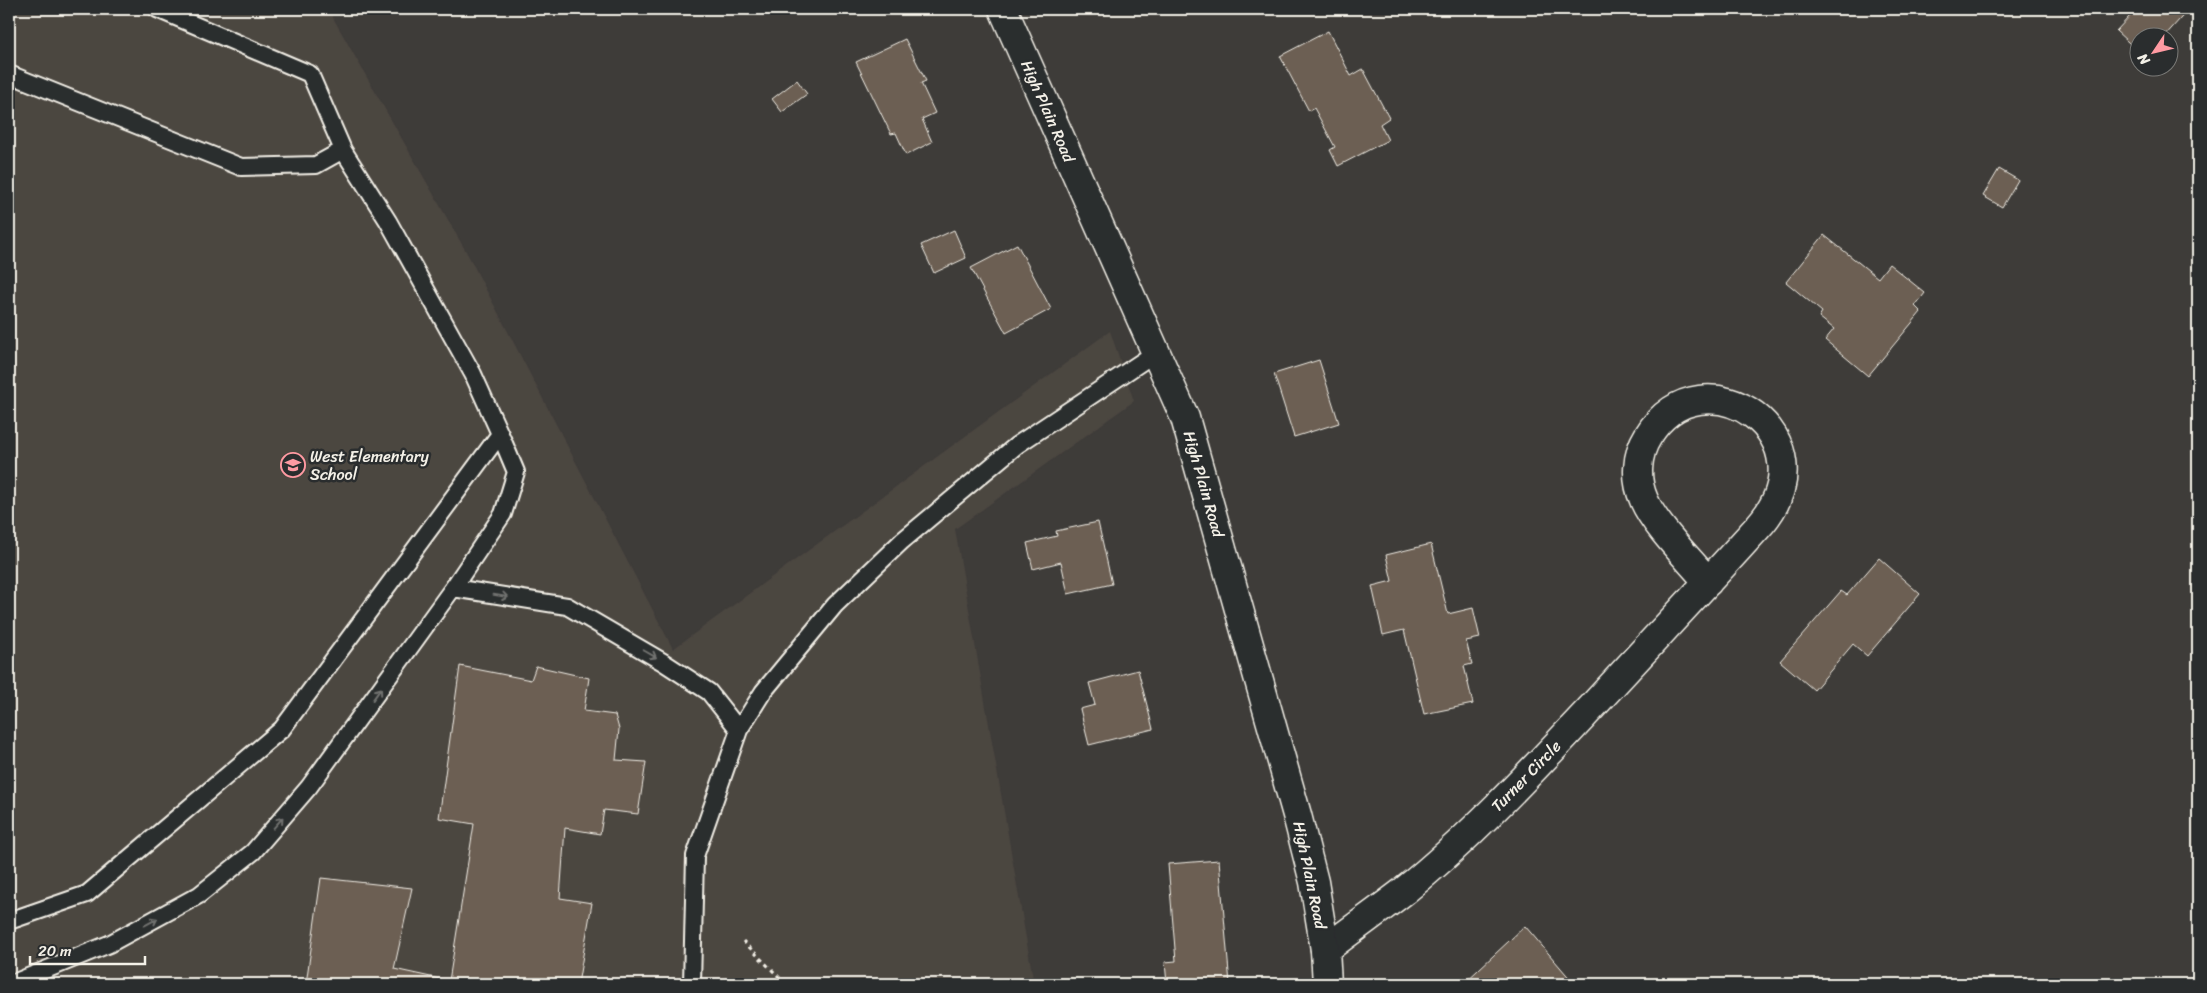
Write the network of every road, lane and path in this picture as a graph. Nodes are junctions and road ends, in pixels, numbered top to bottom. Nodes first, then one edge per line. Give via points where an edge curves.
1 (157, 9) edge
2 (1003, 9) edge
3 (9, 74) edge
4 (343, 150) junction
5 (1154, 353) junction
6 (500, 434) junction
7 (1708, 582) junction
8 (452, 588) junction
9 (739, 730) junction
10 (9, 921) edge
11 (743, 941) dead end
12 (1325, 950) junction
13 (11, 984) edge
14 (692, 984) edge
15 (786, 984) edge
16 (1327, 984) edge

1 - 4 lane via 310,74
2 - 5 street, High Plain Road
3 - 4 lane via 241,167 316,165
4 - 6 lane via 388,221 473,374
5 - 9 lane via 1017,444 902,541 835,606 763,692
5 - 12 street, High Plain Road via 1185,418 1297,815 1314,882
6 - 8 lane via 516,472 503,514
6 - 10 lane via 282,729 88,894
7 - 7 street, Turner Circle via 1770,513 1782,486 1783,470 1782,456 1769,428 1746,409 1718,399 1688,403 1662,418 1644,442 1638,471 1642,493 1651,514
7 - 12 street, Turner Circle via 1475,828 1404,891
8 -> 9 lane via 567,606 709,692
13 -> 8 lane via 109,944 187,902 253,852 309,787
9 - 14 lane via 695,856
11 - 15 path
12 - 16 street, High Plain Road

